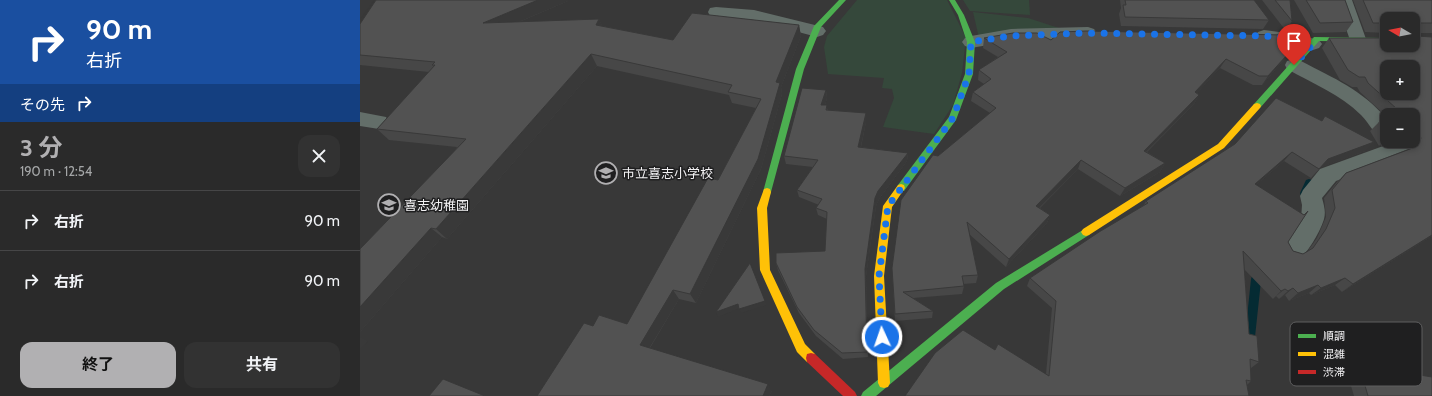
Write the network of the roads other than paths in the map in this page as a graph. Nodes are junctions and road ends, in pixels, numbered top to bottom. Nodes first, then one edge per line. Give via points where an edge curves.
1 (843, 0) edge
2 (952, 0) edge
3 (1344, 0) edge
4 (716, 12) dead end
5 (1265, 18) edge
6 (817, 30) junction
7 (1106, 33) edge
8 (1250, 36) edge
9 (1279, 37) junction
10 (1357, 40) junction
11 (1380, 40) edge
12 (971, 42) junction
13 (1313, 44) junction
14 (1294, 65) junction
15 (1380, 125) edge
16 (1392, 148) edge
17 (1293, 251) edge
18 (884, 382) junction
19 (851, 396) edge
20 (867, 396) edge

1 - 6 street
2 - 12 street via 961,15
3 - 10 street
4 - 6 street via 754,15
5 - 9 street
6 - 19 street via 800,69 762,208 764,270 801,348
7 - 12 street via 1011,36
8 - 9 street
9 - 13 street
10 - 11 street
10 - 13 street via 1317,39
12 - 18 street via 969,74 953,118 888,206 879,276
13 - 14 street
14 - 15 street via 1350,95 1368,110
14 - 18 street via 1221,146 1000,286
16 - 17 street via 1328,176 1311,196 1314,217 1308,233
18 - 20 street

